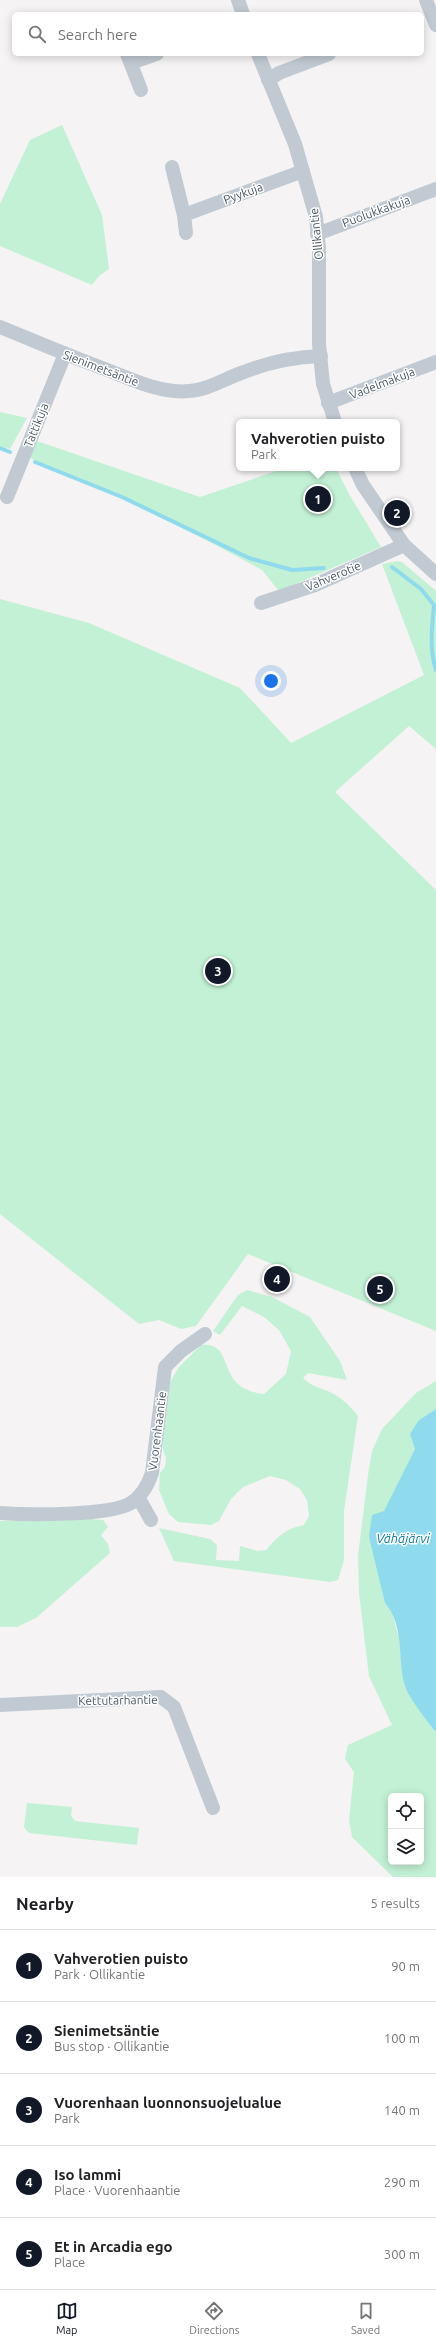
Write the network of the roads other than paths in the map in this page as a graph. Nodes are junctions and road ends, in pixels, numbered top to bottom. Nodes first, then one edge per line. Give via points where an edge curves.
1 (238, 0) edge
2 (426, 0) edge
3 (242, 12) edge
4 (430, 20) edge
5 (146, 56) edge
6 (259, 56) edge
7 (324, 56) edge
8 (129, 59) edge
9 (268, 80) junction
10 (141, 90) dead end
11 (172, 167) dead end
12 (303, 171) junction
13 (436, 189) edge
14 (184, 215) junction
15 (186, 233) dead end
16 (317, 234) junction
17 (0, 327) edge
18 (65, 354) junction
19 (321, 356) junction
20 (436, 362) edge
21 (328, 403) junction
22 (334, 419) edge
23 (356, 471) edge
24 (7, 497) dead end
25 (404, 545) junction
26 (436, 574) edge
27 (260, 603) dead end
28 (205, 1334) dead end
29 (138, 1497) junction
30 (0, 1513) edge
31 (151, 1520) dead end
32 (0, 1705) edge
33 (213, 1808) dead end

1 - 3 street
2 - 4 street
5 - 8 street
6 - 9 street, Ollikantie
7 - 9 street
8 - 10 street
9 - 12 street, Ollikantie via 295,144
11 - 14 street
12 - 14 street, Pyykuja
12 - 16 street, Ollikantie via 316,217
13 - 16 street, Puolukkakuja
14 - 15 street
16 - 19 street, Ollikantie
17 - 18 street, Sienimetsäntie
18 - 19 street, Sienimetsäntie via 141,383 162,389 189,392 278,361
18 - 24 street, Tattikuja
19 - 21 street, Ollikantie via 323,384
20 - 21 street, Vadelmakuja
21 - 22 street, Ollikantie
23 - 25 street via 363,485
25 - 26 street
25 - 27 street, Vahverotie via 315,585
28 - 29 street, Vuorenhaantie via 169,1362 164,1372 152,1473
29 - 30 street via 124,1506 102,1510
29 - 31 street
32 - 33 street, Kettutarhantie via 161,1697 174,1707

